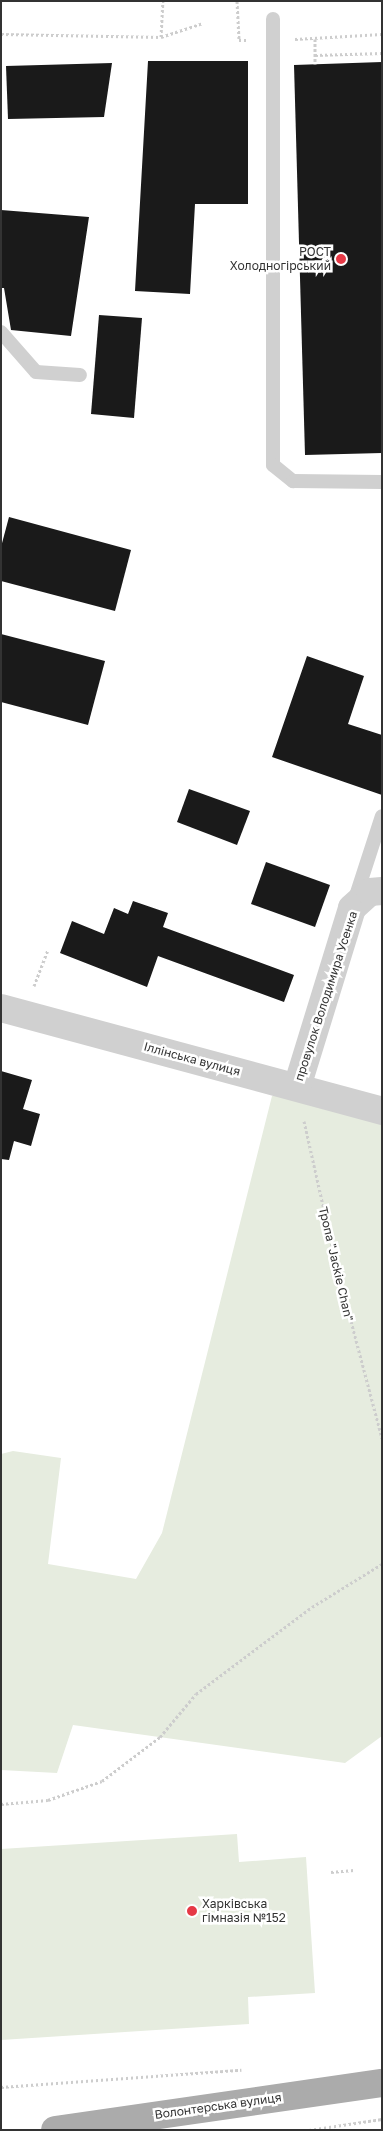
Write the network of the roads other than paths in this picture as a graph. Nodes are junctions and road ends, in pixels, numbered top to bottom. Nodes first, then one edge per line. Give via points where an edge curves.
1 (273, 19) dead end
2 (1, 332) edge
3 (80, 375) dead end
4 (382, 482) edge
5 (382, 816) edge
6 (382, 891) edge
7 (352, 908) junction
8 (12, 1011) edge
9 (297, 1088) junction
10 (382, 1111) edge
11 (382, 2083) edge
12 (55, 2130) edge

1 - 4 lane via 273,464 293,481
2 - 3 lane via 36,372
5 - 7 lane
6 - 7 street, провулок Володимира Усенка via 370,892
7 - 9 street, провулок Володимира Усенка
8 - 9 street, Іллінська вулиця via 167,1060 230,1077
9 - 10 street, Іллінська вулиця
11 - 12 main road, Волонтерська вулиця

